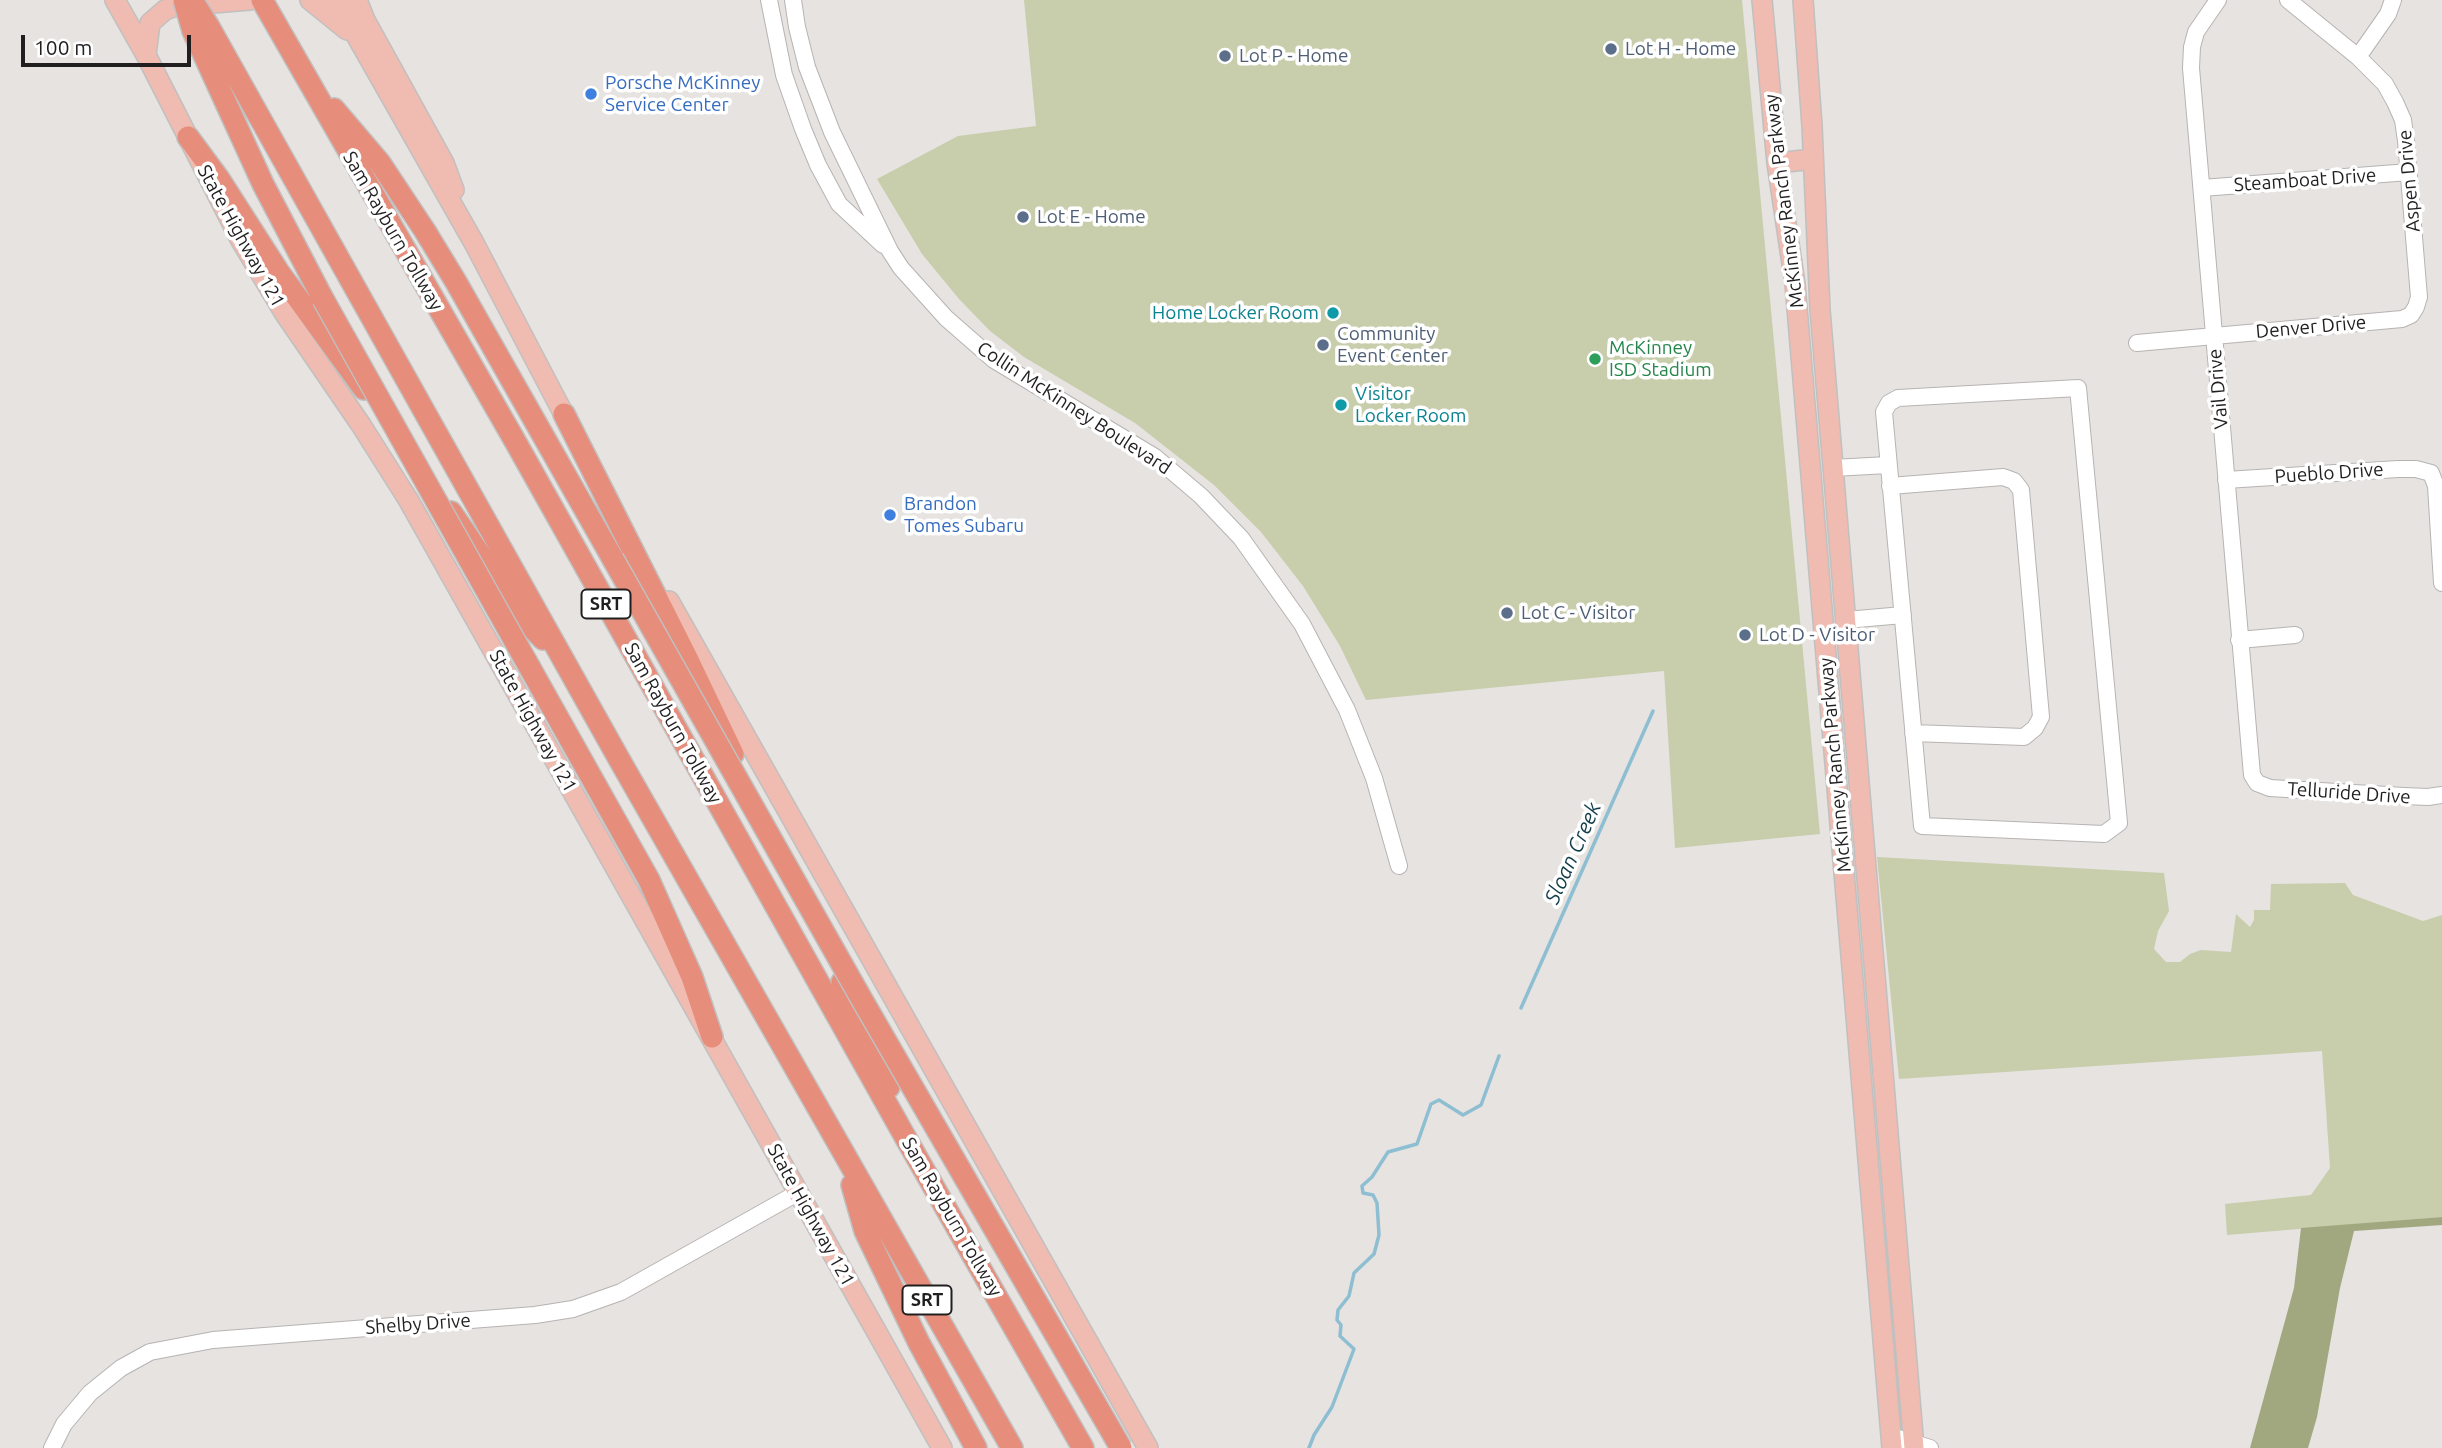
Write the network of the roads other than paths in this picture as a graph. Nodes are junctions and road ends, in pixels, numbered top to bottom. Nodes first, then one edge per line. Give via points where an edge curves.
1 (115, 0) edge
2 (184, 0) edge
3 (192, 0) edge
4 (250, 0) edge
5 (262, 0) edge
6 (310, 0) edge
7 (336, 0) edge
8 (357, 0) edge
9 (769, 0) edge
10 (793, 0) edge
11 (1762, 0) edge
12 (1803, 0) edge
13 (2218, 0) edge
14 (2288, 0) edge
15 (2393, 0) edge
16 (201, 29) junction
17 (358, 40) junction
18 (146, 55) junction
19 (2358, 57) junction
20 (300, 69) junction
21 (188, 137) junction
22 (1813, 159) junction
23 (1777, 163) junction
24 (2409, 172) junction
25 (2202, 188) junction
26 (474, 243) junction
27 (890, 251) junction
28 (2402, 319) joint
29 (2214, 336) junction
30 (2137, 343) dead end
31 (564, 414) junction
32 (1888, 465) junction
33 (1833, 468) junction
34 (1811, 470) junction
35 (2226, 480) junction
36 (1890, 486) junction
37 (2442, 583) edge
38 (1903, 615) junction
39 (1846, 620) junction
40 (2295, 635) dead end
41 (2239, 640) junction
42 (565, 660) junction
43 (1913, 733) junction
44 (2257, 783) joint
45 (2442, 795) edge
46 (1399, 866) dead end
47 (712, 1037) junction
48 (908, 1142) junction
49 (843, 1153) junction
50 (799, 1192) junction
51 (1891, 1442) edge
52 (1920, 1446) edge
53 (52, 1448) edge
54 (942, 1448) edge
55 (976, 1448) edge
56 (1012, 1448) edge
57 (1083, 1448) edge
58 (1121, 1448) edge
59 (1148, 1448) edge

1 - 18 main road, State Highway 121
2 - 16 highway, bridge
3 - 16 highway, SRT, bridge
4 - 18 main road via 165,10 150,23
5 - 20 highway, Sam Rayburn Tollway / SRT
6 - 17 main road
7 - 17 main road
8 - 26 main road via 444,163
9 - 27 street, Collin McKinney Boulevard via 784,75 825,180 839,204
10 - 27 street, Collin McKinney Boulevard via 801,47 816,91
11 - 23 main road, McKinney Ranch Parkway
12 - 22 main road, McKinney Ranch Parkway
13 - 25 street, Vail Drive via 2196,32 2192,47
14 - 19 street, Aspen Drive
15 - 19 street
16 - 42 highway, SRT
16 - 47 highway, bridge via 262,184 649,880 692,977
17 - 26 main road
18 - 21 main road, State Highway 121
19 - 24 street, Aspen Drive via 2385,84 2403,120
20 - 48 highway, Sam Rayburn Tollway / SRT via 515,441
20 - 58 highway, bridge via 380,163 456,282
21 - 42 highway via 524,619
21 - 47 main road, State Highway 121 via 285,314 409,501
22 - 23 main road
22 - 33 main road, McKinney Ranch Parkway
23 - 34 main road, McKinney Ranch Parkway via 1795,284
24 - 25 street, Steamboat Drive
24 - 28 street, Aspen Drive via 2418,297 2412,315
25 - 29 street, Vail Drive
26 - 31 main road
27 - 46 street, Collin McKinney Boulevard via 931,303 994,360 1155,457 1234,530 1289,603 1335,685 1365,754
28 - 29 street, Denver Drive
29 - 30 street, Denver Drive
29 - 35 street, Vail Drive
31 - 48 highway via 687,657 883,1068
31 - 59 main road
32 - 33 street
32 - 36 street
32 - 43 street via 1884,412 1898,398 2078,388 2119,823 2104,835 1922,826
33 - 34 main road
33 - 39 main road, McKinney Ranch Parkway
34 - 51 main road, McKinney Ranch Parkway
35 - 37 street, Pueblo Drive via 2399,469 2431,473 2436,486
35 - 41 street, Vail Drive
36 - 38 street
36 - 43 street via 2003,477 2021,490 2041,717 2024,737
38 - 39 street
38 - 43 street
39 - 52 main road, McKinney Ranch Parkway
40 - 41 street
41 - 44 street, Vail Drive via 2250,768
42 - 49 highway, SRT
44 - 45 street, Telluride Drive via 2270,788
47 - 50 main road, State Highway 121
48 - 57 highway, Sam Rayburn Tollway / SRT
49 - 55 highway via 865,1231
49 - 56 highway, SRT
50 - 53 street, Shelby Drive via 621,1292 573,1309 213,1340 150,1352 90,1393 64,1424
50 - 54 main road, State Highway 121
51 - 52 street

